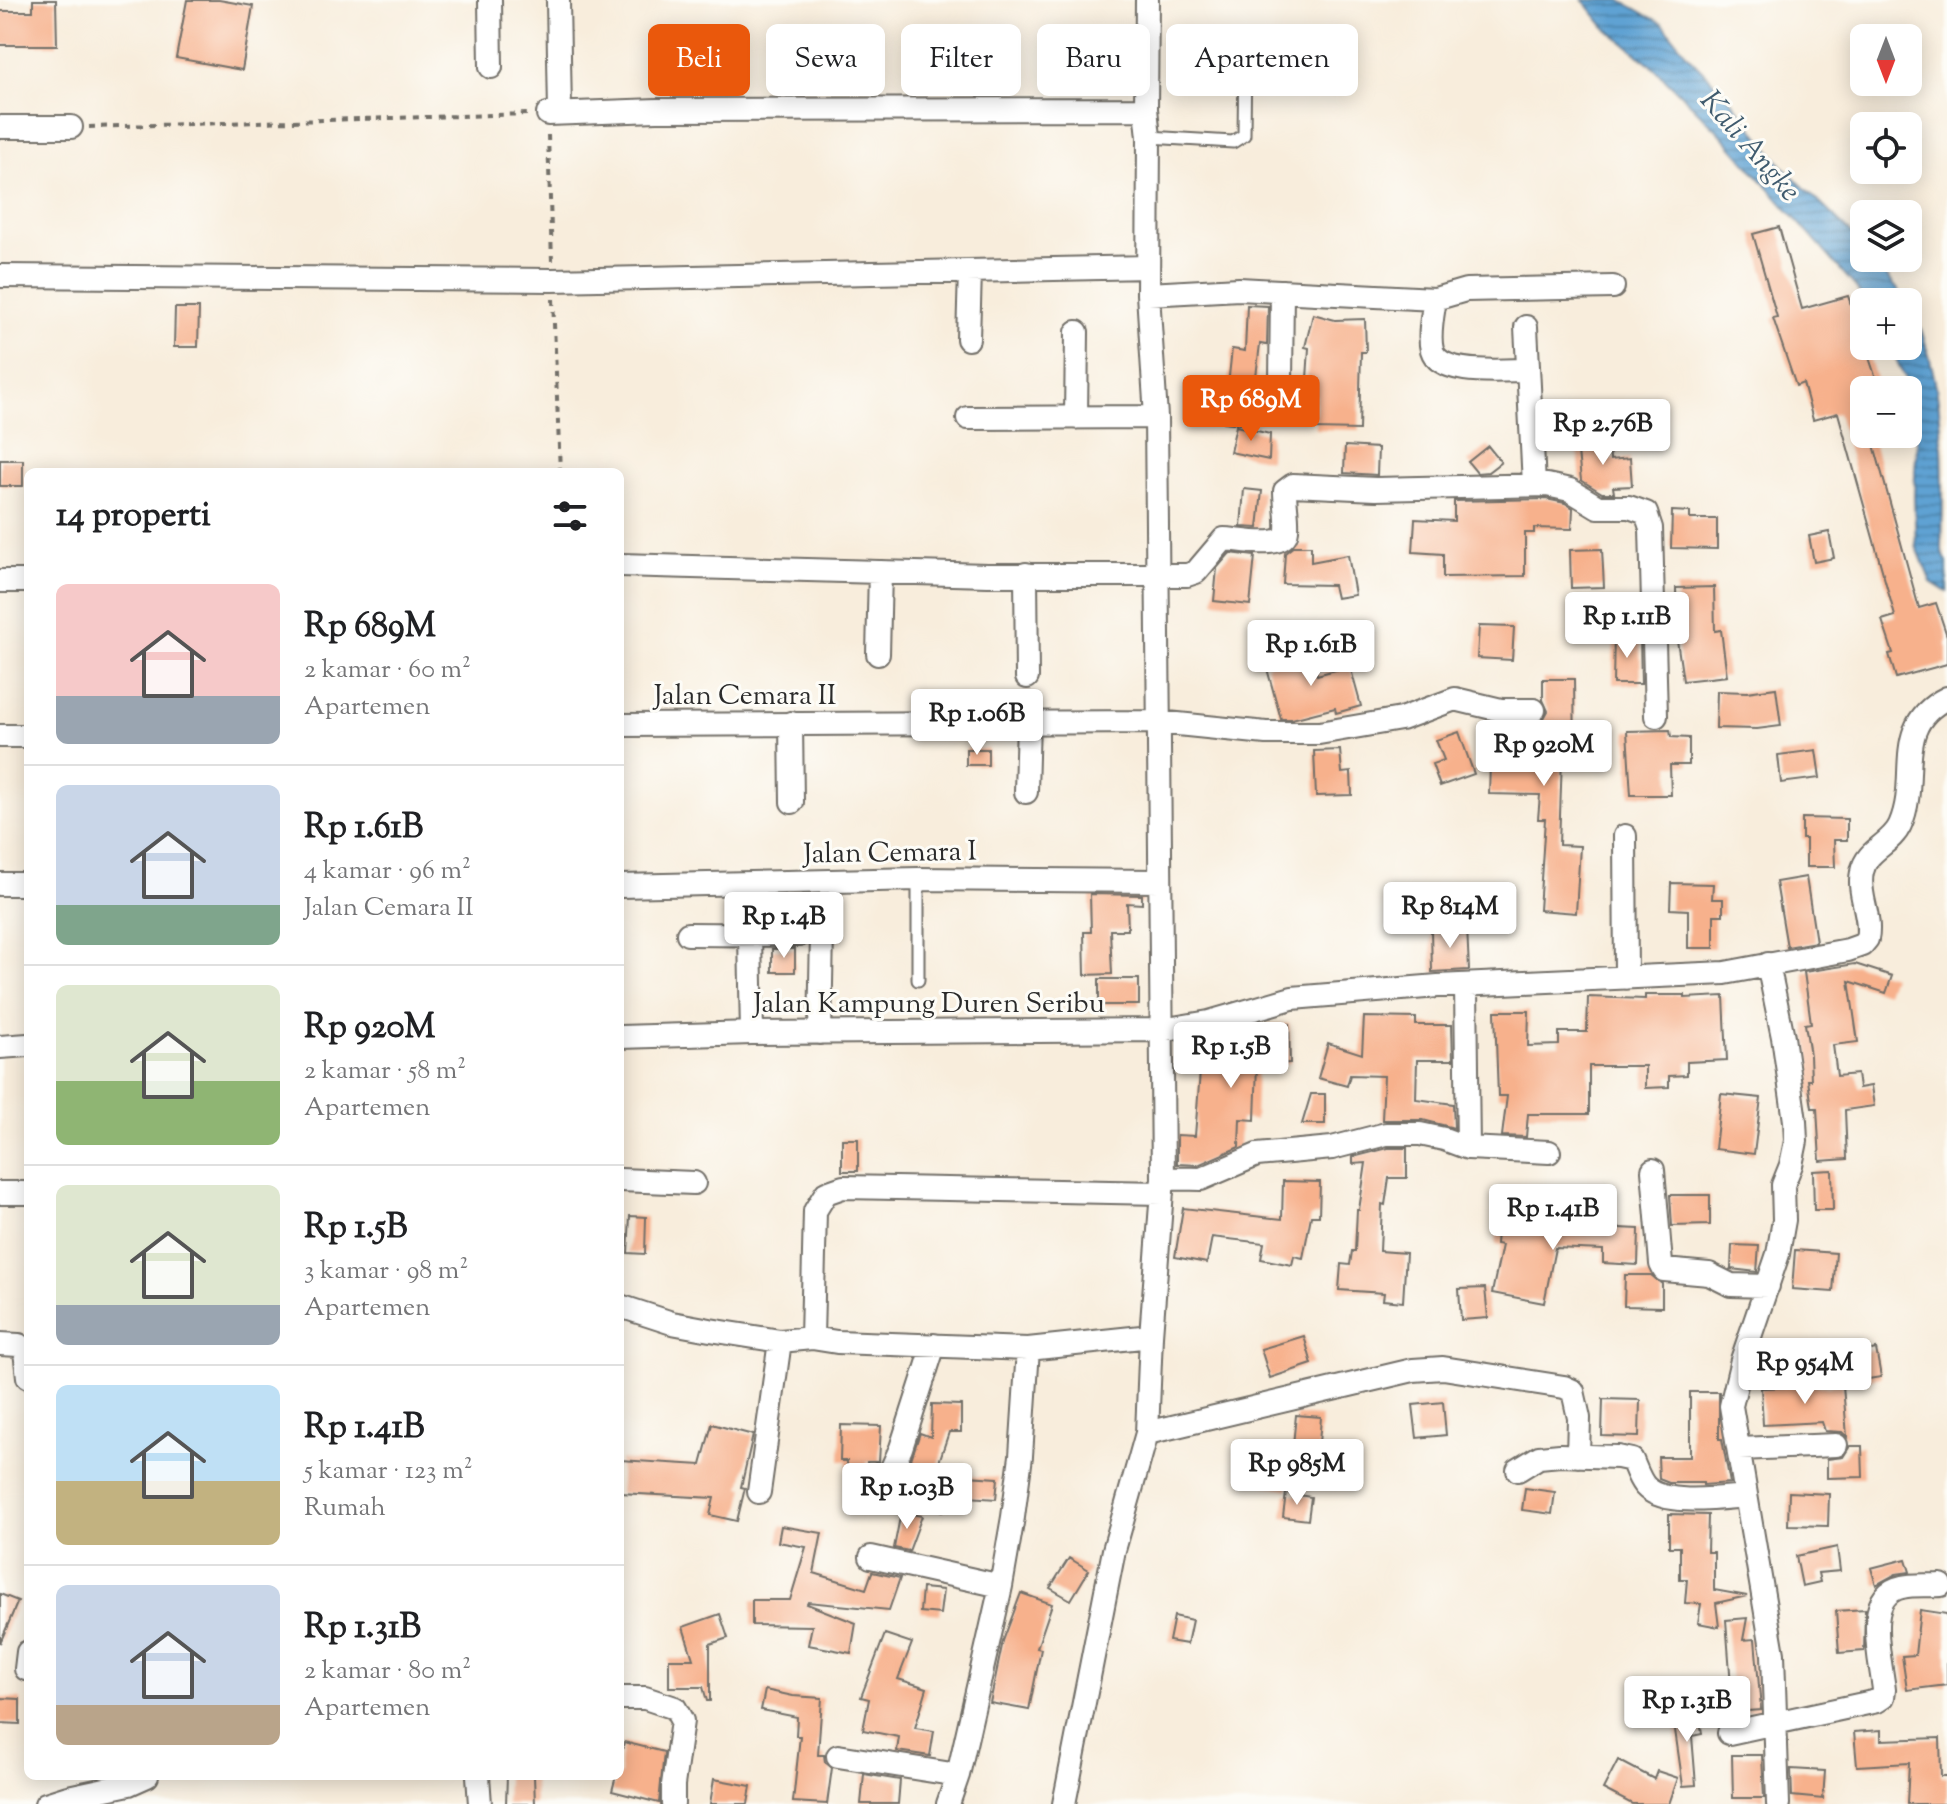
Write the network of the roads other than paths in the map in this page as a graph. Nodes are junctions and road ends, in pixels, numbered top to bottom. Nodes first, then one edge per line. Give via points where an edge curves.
1 (490, 0) edge
2 (558, 0) edge
3 (1147, 0) edge
4 (491, 67) dead end
5 (1244, 96) edge
6 (1146, 109) junction
7 (0, 127) edge
8 (71, 127) road end
9 (1149, 137) junction
10 (1148, 267) junction
11 (970, 271) junction
12 (0, 276) edge
13 (1613, 287) dead end
14 (1282, 291) junction
15 (1148, 294) junction
16 (1435, 299) junction
17 (1526, 327) dead end
18 (1077, 332) dead end
19 (968, 339) dead end
20 (1527, 370) junction
21 (1281, 382) dead end
22 (1156, 417) junction
23 (968, 418) dead end
24 (1076, 418) junction
25 (1534, 485) junction
26 (624, 565) edge
27 (880, 572) junction
28 (1026, 574) junction
29 (1158, 574) junction
30 (0, 581) edge
31 (24, 581) edge
32 (878, 654) dead end
33 (1027, 677) dead end
34 (1947, 698) edge
35 (1534, 710) dead end
36 (1656, 716) dead end
37 (1028, 721) junction
38 (1158, 722) junction
39 (791, 723) junction
40 (624, 725) edge
41 (0, 736) edge
42 (24, 736) edge
43 (1026, 792) dead end
44 (792, 802) dead end
45 (1625, 836) dead end
46 (918, 879) junction
47 (1160, 881) junction
48 (0, 884) edge
49 (24, 884) edge
50 (624, 886) edge
51 (822, 933) dead end
52 (688, 934) dead end
53 (750, 935) junction
54 (799, 935) dead end
55 (1768, 964) junction
56 (1626, 978) junction
57 (918, 980) dead end
58 (1466, 987) junction
59 (1161, 1030) junction
60 (752, 1033) junction
61 (820, 1033) junction
62 (624, 1037) edge
63 (24, 1045) edge
64 (0, 1047) edge
65 (1468, 1148) junction
66 (1549, 1152) dead end
67 (1653, 1170) dead end
68 (624, 1180) edge
69 (694, 1183) dead end
70 (1163, 1186) junction
71 (0, 1193) edge
72 (24, 1193) edge
73 (1768, 1286) junction
74 (624, 1307) edge
75 (1151, 1336) junction
76 (812, 1338) junction
77 (780, 1341) junction
78 (0, 1344) edge
79 (934, 1345) junction
80 (1028, 1349) junction
81 (24, 1350) edge
82 (1147, 1433) junction
83 (1836, 1445) dead end
84 (1739, 1449) junction
85 (1578, 1456) junction
86 (1518, 1470) dead end
87 (887, 1479) dead end
88 (759, 1492) dead end
89 (1746, 1496) junction
90 (871, 1557) dead end
91 (1941, 1585) dead end
92 (1001, 1586) junction
93 (624, 1698) edge
94 (1776, 1722) junction
95 (1729, 1733) dead end
96 (838, 1756) dead end
97 (958, 1775) junction
98 (138, 1780) edge
99 (478, 1780) edge
100 (46, 1804) edge
101 (480, 1804) edge
102 (673, 1804) edge
103 (948, 1804) edge
104 (1064, 1804) edge
105 (1778, 1804) edge

1 - 4 street
2 - 6 street via 554,114
3 - 6 street
5 - 9 lane via 1244,135 1233,142
6 - 9 street
7 - 8 street
9 - 10 street
10 - 11 street
10 - 15 street
11 - 12 street via 552,280
11 - 19 street
13 - 16 street via 1466,290
14 - 15 street
14 - 16 street
14 - 21 street
15 - 22 street
16 - 20 street via 1431,348 1438,360 1464,369
17 - 20 street
18 - 24 street
20 - 25 street
22 - 24 street
22 - 29 street
23 - 24 street
25 - 29 street via 1293,485 1285,491 1287,529 1281,541 1224,539 1196,572
25 - 36 street via 1570,490 1598,507 1646,513 1651,528
26 - 27 street
27 - 28 street
27 - 32 street
28 - 29 street
28 - 33 street
29 - 38 street
30 - 31 street
34 - 55 street, Jalan Kampung Duren Seribu via 1919,719 1911,736 1909,788 1899,827 1864,864 1867,939 1848,950
35 - 38 street, Jalan Cemara II via 1501,710 1455,699 1401,719 1319,733
37 - 38 street, Jalan Cemara II
37 - 39 street, Jalan Cemara II
37 - 43 street
38 - 47 street
39 - 40 street, Jalan Cemara II
39 - 44 street
41 - 42 street
45 - 56 street
46 - 47 street, Jalan Cemara I
46 - 50 street, Jalan Cemara I
46 - 57 lane
47 - 59 street
48 - 49 street
51 - 61 street
52 - 53 street
53 - 54 street
53 - 60 street
55 - 56 street, Jalan Kampung Duren Seribu via 1725,973
55 - 73 street via 1796,1141 1783,1185 1784,1220
56 - 58 street, Jalan Kampung Duren Seribu
58 - 59 street, Jalan Kampung Duren Seribu via 1292,998
58 - 65 street
59 - 61 street, Jalan Kampung Duren Seribu
59 - 70 street
60 - 61 street, Jalan Kampung Duren Seribu
60 - 62 street, Jalan Kampung Duren Seribu
63 - 64 street
65 - 66 street
65 - 70 street via 1432,1136 1386,1134 1332,1148 1257,1155 1201,1179
67 - 73 street via 1664,1270 1709,1274 1731,1285
68 - 69 street
70 - 75 street
70 - 76 street via 843,1187 826,1193 815,1211
71 - 72 street
73 - 84 street via 1731,1406
74 - 77 street via 672,1323
75 - 80 street
75 - 82 street
76 - 77 street
76 - 79 street
77 - 88 street
78 - 81 street
79 - 80 street
79 - 87 street
80 - 92 street via 1021,1456
82 - 85 street via 1413,1370 1443,1368 1573,1391
82 - 104 street via 1114,1550
83 - 84 street
84 - 89 street
85 - 86 street via 1539,1457
85 - 89 street via 1632,1460 1644,1486 1658,1496
89 - 94 street via 1773,1654
90 - 92 street
91 - 94 street via 1901,1587 1879,1602 1883,1697
92 - 97 street
93 - 102 street via 645,1698 675,1708 682,1721
94 - 95 street
94 - 105 street
96 - 97 street
97 - 103 street
98 - 100 street
99 - 101 street

